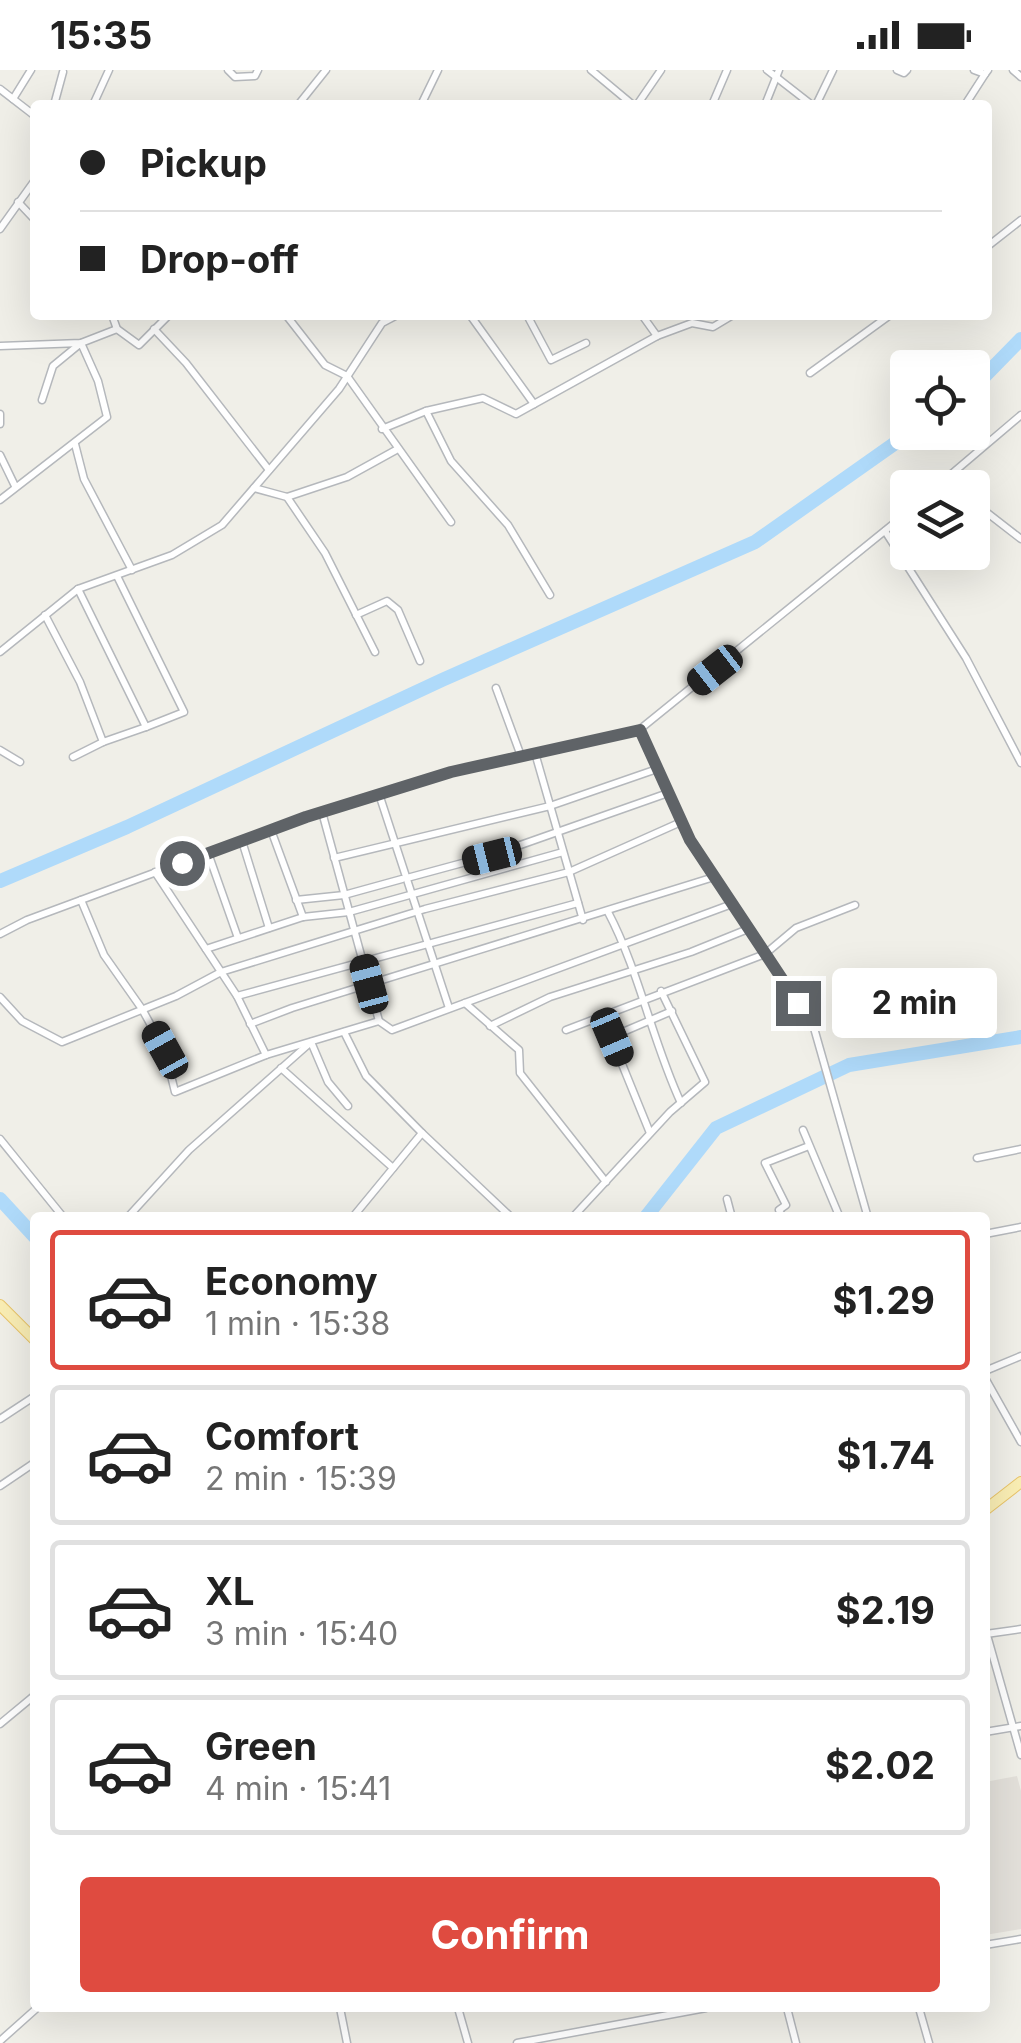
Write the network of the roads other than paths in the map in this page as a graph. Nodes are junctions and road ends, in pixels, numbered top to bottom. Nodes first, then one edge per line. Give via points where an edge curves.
1 (31, 70) edge
2 (108, 70) edge
3 (228, 70) edge
4 (258, 70) edge
5 (326, 70) edge
6 (438, 70) edge
7 (590, 70) edge
8 (661, 70) edge
9 (727, 70) edge
10 (767, 70) edge
11 (832, 70) edge
12 (896, 70) edge
13 (907, 70) edge
14 (974, 70) edge
15 (1013, 70) edge
16 (63, 72) edge
17 (987, 72) edge
18 (778, 73) edge
19 (1021, 77) edge
20 (0, 89) edge
21 (13, 99) junction
22 (55, 100) edge
23 (95, 100) edge
24 (302, 100) edge
25 (423, 100) edge
26 (629, 100) edge
27 (639, 100) edge
28 (714, 100) edge
29 (767, 100) edge
30 (808, 100) edge
31 (817, 100) edge
32 (968, 100) edge
33 (30, 112) edge
34 (30, 186) edge
35 (18, 202) junction
36 (30, 215) edge
37 (1021, 220) edge
38 (0, 229) edge
39 (992, 243) edge
40 (114, 320) edge
41 (164, 320) edge
42 (290, 320) edge
43 (388, 320) edge
44 (474, 320) edge
45 (530, 320) edge
46 (646, 320) edge
47 (690, 320) edge
48 (695, 320) edge
49 (726, 320) edge
50 (883, 320) edge
51 (117, 329) junction
52 (154, 329) junction
53 (657, 336) junction
54 (82, 343) junction
55 (586, 343) dead end
56 (0, 346) edge
57 (810, 373) dead end
58 (347, 376) junction
59 (42, 400) dead end
60 (534, 404) junction
61 (426, 410) junction
62 (0, 414) edge
63 (1019, 418) edge
64 (0, 424) edge
65 (382, 428) junction
66 (75, 444) junction
67 (396, 450) junction
68 (0, 454) edge
69 (269, 470) junction
70 (957, 470) edge
71 (16, 486) junction
72 (254, 488) junction
73 (287, 496) junction
74 (0, 500) edge
75 (990, 515) edge
76 (451, 522) dead end
77 (890, 527) edge
78 (885, 531) junction
79 (1021, 539) edge
80 (132, 570) junction
81 (118, 576) junction
82 (78, 589) junction
83 (550, 595) dead end
84 (45, 614) junction
85 (356, 615) junction
86 (0, 652) edge
87 (376, 652) dead end
88 (420, 662) dead end
89 (496, 688) dead end
90 (146, 727) junction
91 (640, 730) junction
92 (103, 742) junction
93 (0, 750) edge
94 (535, 753) junction
95 (520, 756) junction
96 (73, 757) dead end
97 (20, 762) dead end
98 (1021, 763) edge
99 (657, 768) junction
100 (668, 793) junction
101 (379, 794) junction
102 (550, 806) junction
103 (322, 812) junction
104 (681, 822) junction
105 (271, 830) junction
106 (557, 831) junction
107 (242, 840) junction
108 (396, 845) junction
109 (564, 852) junction
110 (208, 853) junction
111 (334, 858) junction
112 (155, 872) junction
113 (569, 872) junction
114 (714, 877) junction
115 (404, 878) junction
116 (412, 894) junction
117 (344, 895) junction
118 (81, 900) junction
119 (296, 900) junction
120 (578, 903) junction
121 (732, 904) junction
122 (855, 905) dead end
123 (349, 912) junction
124 (418, 912) junction
125 (608, 912) junction
126 (303, 916) junction
127 (583, 920) junction
128 (269, 928) junction
129 (748, 929) junction
130 (355, 932) junction
131 (0, 934) edge
132 (238, 938) junction
133 (428, 944) junction
134 (624, 944) junction
135 (206, 949) junction
136 (765, 954) junction
137 (363, 962) junction
138 (435, 966) junction
139 (634, 970) junction
140 (221, 972) junction
141 (369, 984) junction
142 (661, 992) junction
143 (0, 996) edge
144 (237, 996) junction
145 (643, 1000) junction
146 (464, 1002) junction
147 (449, 1008) junction
148 (142, 1009) junction
149 (672, 1011) junction
150 (650, 1020) junction
151 (379, 1021) junction
152 (250, 1024) junction
153 (490, 1026) junction
154 (566, 1030) dead end
155 (344, 1032) junction
156 (311, 1042) junction
157 (266, 1055) junction
158 (281, 1068) junction
159 (681, 1103) junction
160 (348, 1106) dead end
161 (802, 1130) dead end
162 (422, 1132) junction
163 (650, 1134) junction
164 (0, 1139) edge
165 (809, 1146) junction
166 (1021, 1149) edge
167 (977, 1158) dead end
168 (393, 1168) junction
169 (606, 1182) junction
170 (727, 1199) dead end
171 (59, 1212) edge
172 (133, 1212) edge
173 (357, 1212) edge
174 (506, 1212) edge
175 (578, 1212) edge
176 (730, 1212) edge
177 (780, 1212) edge
178 (837, 1212) edge
179 (867, 1212) edge
180 (1021, 1226) edge
181 (990, 1233) edge
182 (0, 1306) edge
183 (30, 1335) edge
184 (1021, 1356) edge
185 (990, 1372) edge
186 (990, 1384) edge
187 (30, 1399) edge
188 (0, 1418) edge
189 (1021, 1442) edge
190 (30, 1466) edge
191 (1021, 1482) edge
192 (0, 1486) edge
193 (990, 1506) edge
194 (1021, 1628) edge
195 (990, 1632) edge
196 (990, 1644) edge
197 (30, 1700) edge
198 (0, 1724) edge
199 (1017, 1726) edge
200 (990, 1731) edge
201 (1021, 1754) edge
202 (1021, 1939) edge
203 (990, 1945) edge
204 (32, 2012) edge
205 (341, 2012) edge
206 (459, 2012) edge
207 (684, 2012) edge
208 (788, 2012) edge
209 (920, 2012) edge
210 (0, 2040) edge
211 (347, 2043) edge
212 (468, 2043) edge
213 (518, 2043) edge
214 (796, 2043) edge
215 (929, 2043) edge

1 - 21 street
2 - 23 street
3 - 4 street via 235,77
5 - 24 street
6 - 25 street
7 - 26 street
8 - 27 street
9 - 28 street
10 - 18 street
11 - 31 street
12 - 13 street
14 - 17 street
15 - 19 street
16 - 22 street
17 - 32 street
18 - 29 street
18 - 30 street
20 - 21 street
21 - 33 street
34 - 35 street
35 - 36 street
35 - 38 street
37 - 39 street
40 - 51 street
41 - 52 street
42 - 58 street via 325,365
43 - 58 street
44 - 60 street
45 - 55 street via 551,360
46 - 53 street
47 - 53 street
48 - 49 street via 714,327
50 - 57 street
51 - 52 street via 139,345
51 - 54 street
52 - 69 street
53 - 60 street
54 - 56 street
54 - 59 street via 52,366
54 - 66 street via 106,417
58 - 65 street
58 - 69 street
60 - 61 street via 516,414 483,398
61 - 65 street
61 - 83 street via 451,461 508,525
62 - 64 street
63 - 70 street
65 - 67 street
66 - 71 street
66 - 80 street via 84,478
67 - 73 street via 348,477
67 - 76 street
68 - 71 street
69 - 72 street
71 - 74 street
72 - 73 street
72 - 80 street via 222,525
73 - 85 street
75 - 79 street
77 - 78 street
78 - 91 street
78 - 98 street via 966,658
80 - 81 street
81 - 82 street
81 - 90 street via 184,712
82 - 84 street
82 - 90 street
84 - 86 street
84 - 92 street
85 - 87 street
85 - 88 street via 386,602 398,610
89 - 95 street
90 - 92 street
91 - 94 street
91 - 99 street
92 - 96 street
93 - 97 street
94 - 95 street
94 - 102 street
95 - 101 street
99 - 100 street
99 - 102 street
100 - 104 street
100 - 106 street
101 - 103 street
101 - 108 street
102 - 106 street
102 - 108 street
103 - 105 street
103 - 111 street
104 - 113 street
104 - 114 street
105 - 107 street
105 - 119 street
106 - 109 street
106 - 115 street
107 - 110 street
107 - 128 street
108 - 111 street
108 - 115 street
109 - 113 street
109 - 116 street
110 - 112 street
110 - 132 street
111 - 117 street
112 - 118 street
112 - 135 street
113 - 120 street
113 - 124 street
114 - 121 street
114 - 125 street
115 - 116 street
115 - 117 street
116 - 123 street
116 - 124 street
117 - 119 street
117 - 123 street
118 - 131 street
118 - 148 street via 104,954
119 - 126 street
120 - 127 street
120 - 133 street
121 - 129 street
121 - 134 street
122 - 136 street via 796,928
123 - 126 street
123 - 130 street
124 - 130 street
124 - 133 street
125 - 127 street
125 - 134 street
126 - 128 street
127 - 138 street
128 - 132 street
129 - 136 street
129 - 139 street
130 - 137 street
130 - 140 street
132 - 135 street
133 - 137 street
133 - 138 street
134 - 139 street
134 - 146 street
135 - 140 street
136 - 142 street
136 - 179 street via 814,1028
137 - 141 street
137 - 144 street
138 - 141 street
138 - 147 street
139 - 145 street
139 - 153 street via 550,997
140 - 144 street
140 - 148 street
141 - 151 street
141 - 152 street
142 - 145 street
142 - 149 street
143 - 148 street via 22,1021 62,1042
144 - 152 street
145 - 150 street
145 - 154 street
146 - 147 street
146 - 153 street
147 - 151 street via 392,1030
148 - 157 street via 165,1050 175,1092
149 - 150 street
149 - 159 street via 704,1082
150 - 159 street
150 - 163 street via 612,1037
151 - 155 street
152 - 157 street
153 - 169 street via 519,1050 520,1073
155 - 156 street
155 - 162 street via 366,1076
156 - 157 street
156 - 158 street
156 - 160 street via 328,1082
158 - 168 street
158 - 172 street via 189,1150
159 - 163 street
161 - 165 street
162 - 168 street
162 - 174 street
163 - 169 street
164 - 171 street
165 - 177 street via 765,1163 786,1205
165 - 178 street
166 - 167 street
168 - 173 street
169 - 175 street
170 - 176 street
180 - 181 street
182 - 183 main road
184 - 185 street
186 - 189 street
187 - 188 street
190 - 192 street
191 - 193 main road
194 - 195 street
196 - 199 street
197 - 198 street
199 - 200 street
199 - 201 street
202 - 203 street
204 - 210 street
205 - 211 street
206 - 212 street
207 - 213 street
208 - 214 street
209 - 215 street

